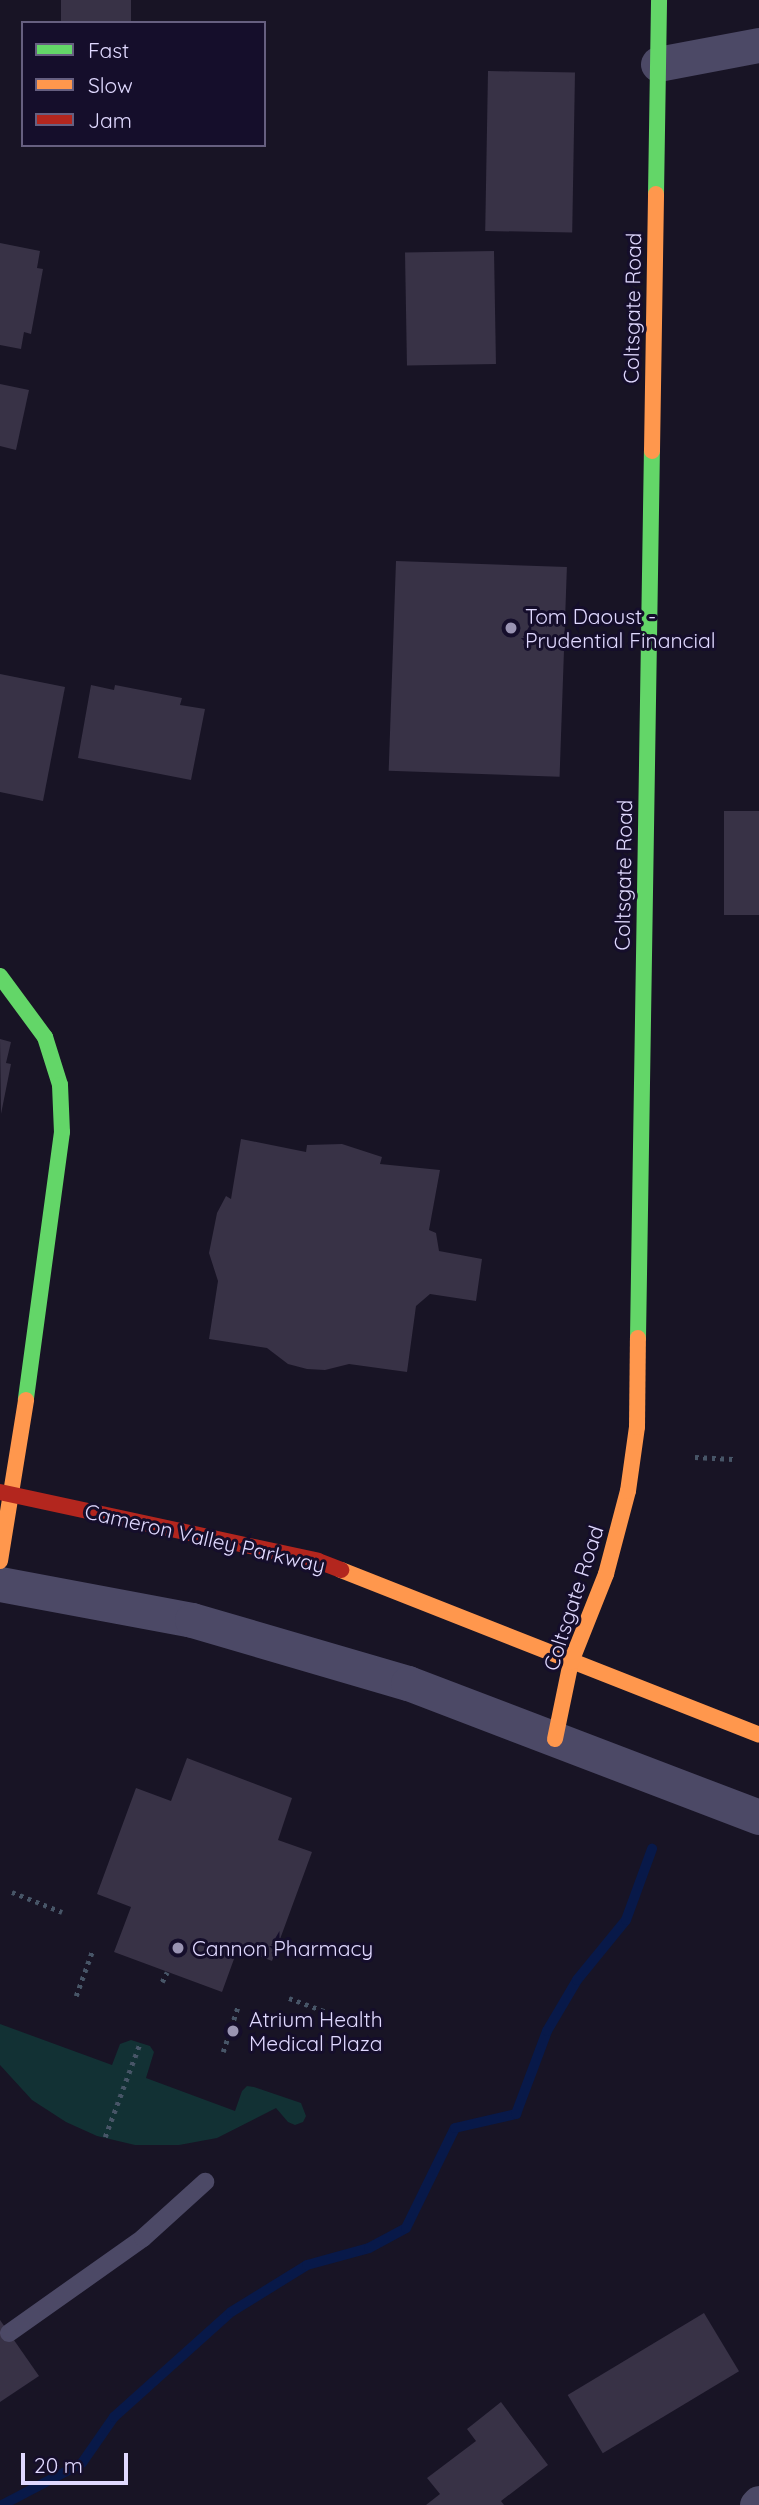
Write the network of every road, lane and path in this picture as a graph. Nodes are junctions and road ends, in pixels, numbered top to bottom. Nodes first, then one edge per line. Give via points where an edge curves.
1 (659, 0) edge
2 (759, 45) edge
3 (658, 64) junction
4 (0, 976) edge
5 (695, 1457) dead end
6 (733, 1459) dead end
7 (7, 1493) edge
8 (0, 1562) edge
9 (0, 1584) edge
10 (571, 1662) junction
11 (759, 1735) edge
12 (555, 1740) junction
13 (759, 1817) edge
14 (12, 1892) dead end
15 (62, 1912) dead end
16 (93, 1948) dead end
17 (167, 1972) dead end
18 (162, 1982) dead end
19 (76, 1996) dead end
20 (289, 1998) dead end
21 (238, 2006) dead end
22 (335, 2015) dead end
23 (140, 2043) dead end
24 (223, 2052) dead end
25 (105, 2137) dead end
26 (205, 2182) dead end
27 (9, 2333) dead end

1 - 3 street, Coltsgate Road
2 - 3 street
3 - 10 street, Coltsgate Road via 637,1427 628,1491 606,1574
4 - 7 street via 45,1037 60,1085 62,1132
5 - 6 path
7 - 8 street
7 - 10 street, Cameron Valley Parkway via 318,1561
9 - 12 street via 192,1620 408,1683
10 - 11 street, Cameron Valley Parkway
10 - 12 street, Coltsgate Road
12 - 13 street
14 - 15 path
16 - 19 path
17 - 18 path
20 - 22 path
21 - 24 path
23 - 25 path
26 - 27 lane via 142,2238

